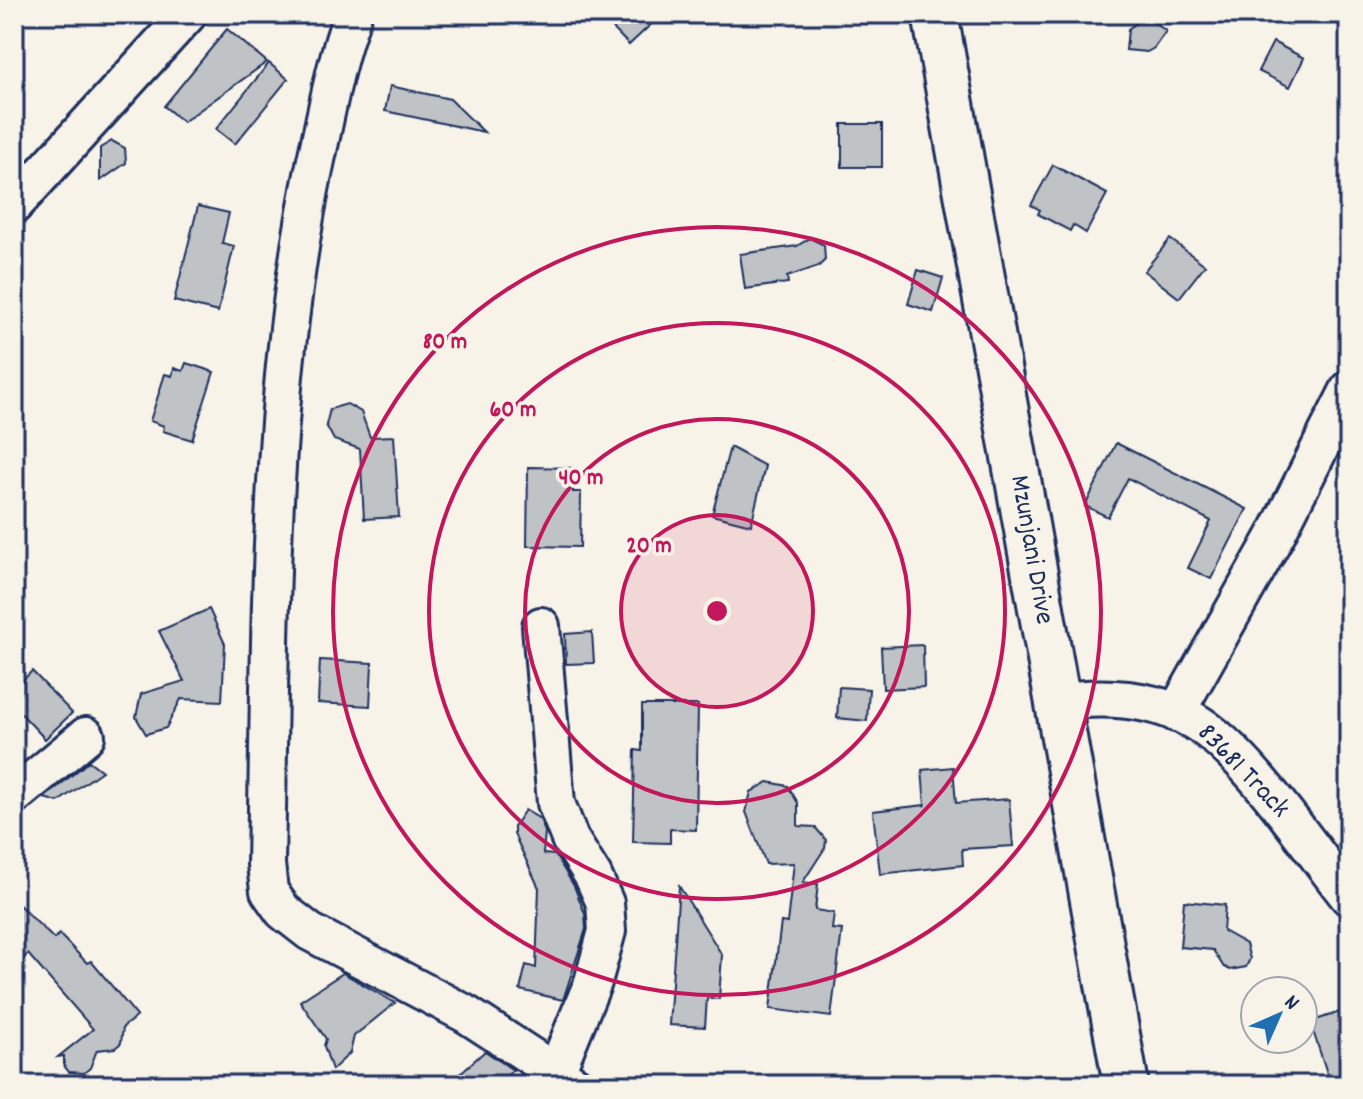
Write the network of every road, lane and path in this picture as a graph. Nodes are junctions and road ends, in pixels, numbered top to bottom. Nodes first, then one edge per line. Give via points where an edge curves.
1 (188, 14) edge
2 (353, 14) edge
3 (935, 14) edge
4 (14, 205) edge
5 (1349, 390) edge
6 (541, 626) dead end
7 (1056, 702) junction
8 (1176, 713) junction
9 (86, 736) dead end
10 (14, 796) edge
11 (1349, 897) edge
12 (565, 1079) edge
13 (1126, 1085) edge

1 - 4 street
2 - 12 street via 341,46 299,242 287,353 267,637 269,891 283,911 310,932 466,1014
3 - 7 main road, Mzunjani Drive
5 - 8 street via 1276,535
6 - 12 street via 556,803 605,903 607,931
7 - 8 street, 83681 Track via 1116,698
7 - 13 main road, Mzunjani Drive
8 - 11 street, 83681 Track via 1215,737 1269,795
9 - 10 street

